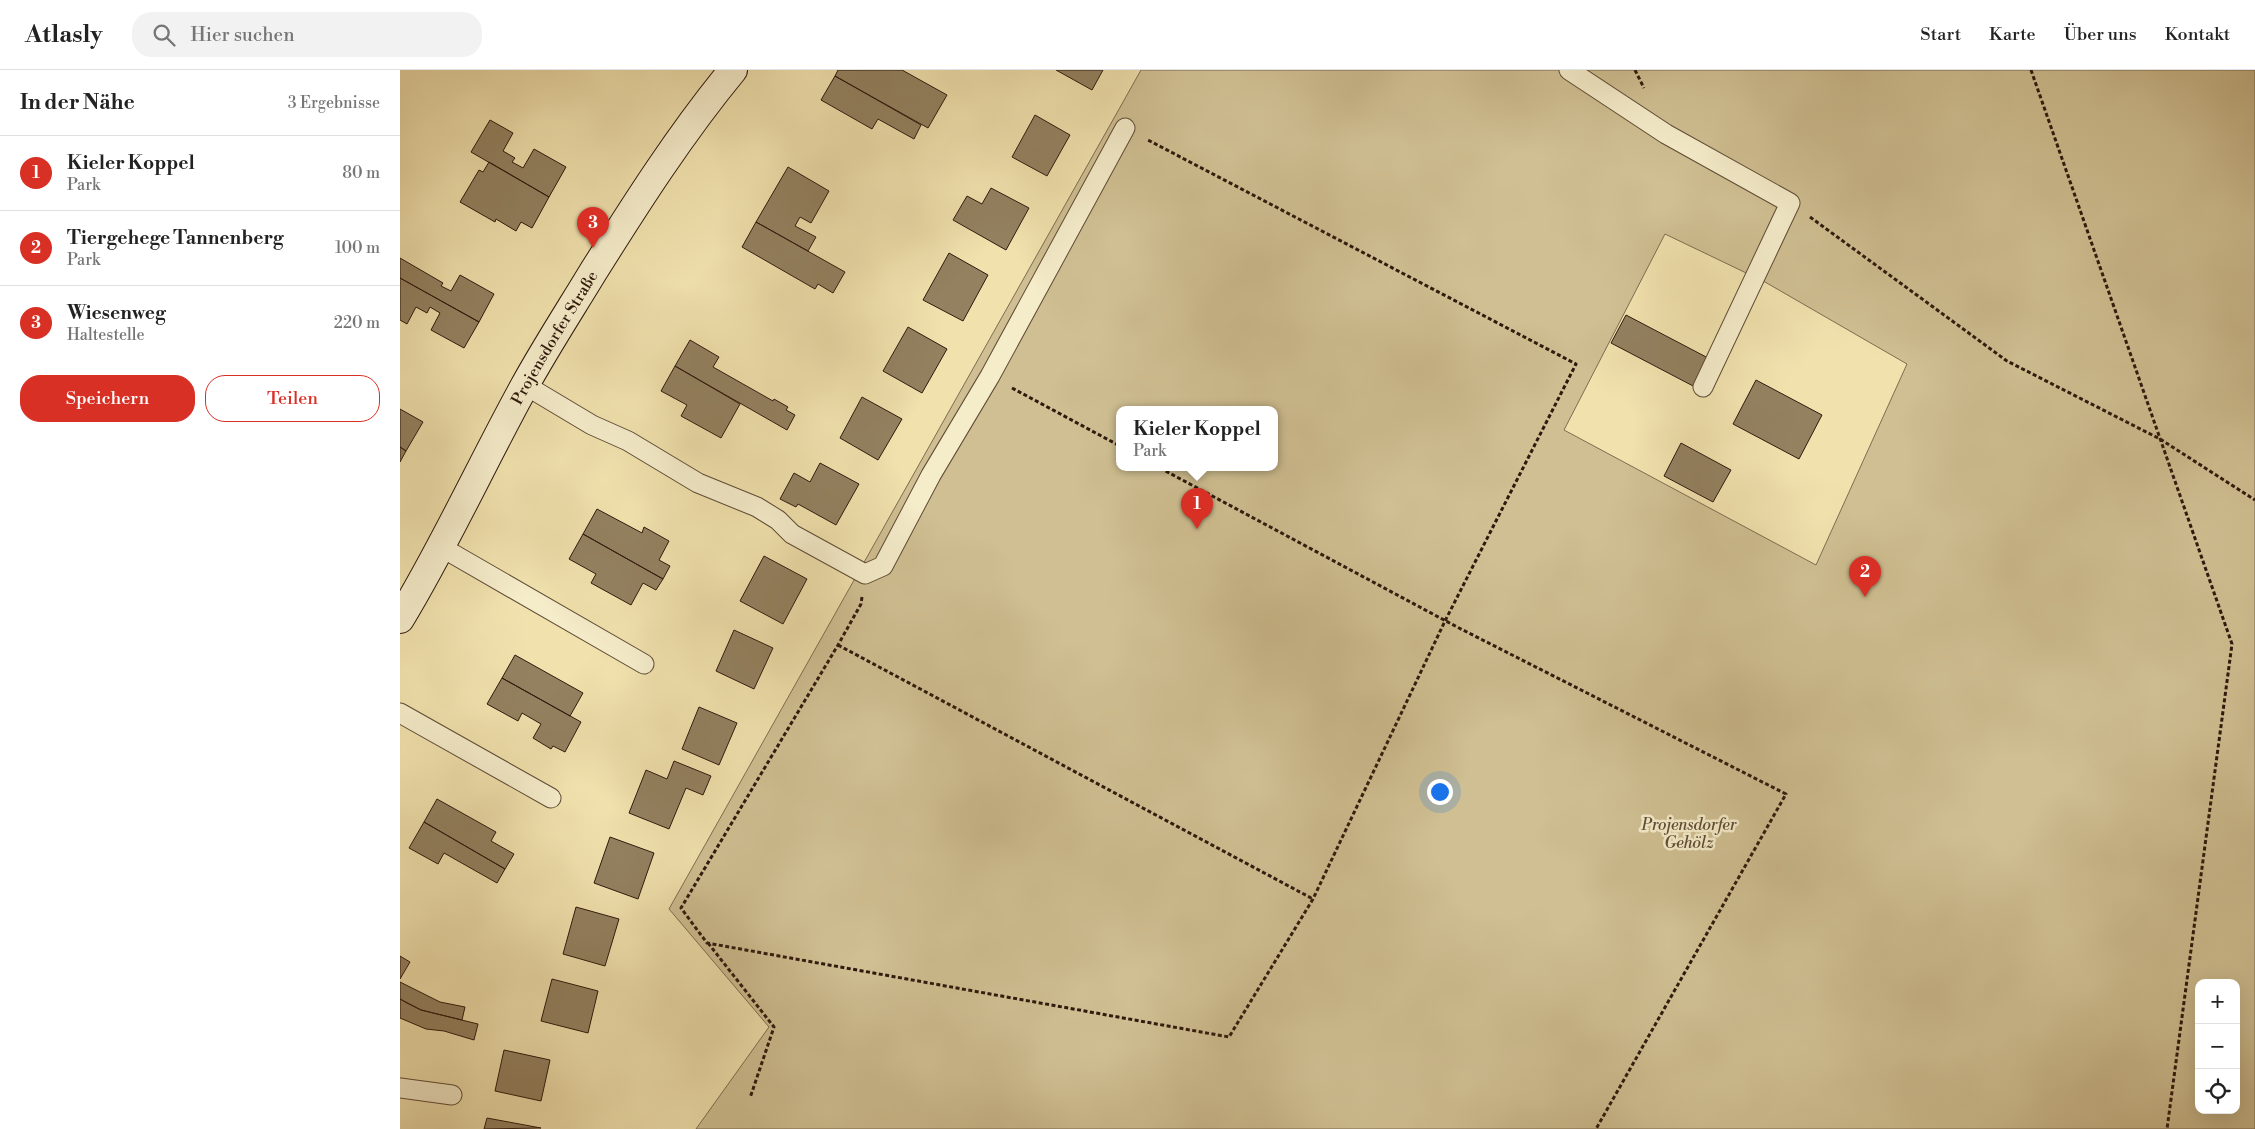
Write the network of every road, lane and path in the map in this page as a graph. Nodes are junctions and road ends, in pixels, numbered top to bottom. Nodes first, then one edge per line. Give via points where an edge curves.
1 (733, 70) edge
2 (1569, 70) edge
3 (2031, 70) edge
4 (1125, 128) joint
5 (1790, 203) junction
6 (990, 376) junction
7 (525, 385) junction
8 (1703, 387) dead end
9 (2160, 439) junction
10 (1116, 444) edge
11 (1166, 471) edge
12 (2255, 500) edge
13 (441, 547) junction
14 (865, 574) junction
15 (400, 619) edge
16 (1446, 621) junction
17 (838, 645) junction
18 (644, 664) dead end
19 (400, 713) edge
20 (551, 798) dead end
21 (1313, 899) junction
22 (708, 943) junction
23 (400, 1088) edge
24 (452, 1095) dead end
25 (750, 1098) dead end
26 (1596, 1129) edge
27 (2167, 1129) edge

1 - 7 street, Projensdorfer Straße via 647,185
2 - 5 lane via 1666,134
3 - 9 path
4 - 6 lane
4 - 16 path via 1576,364
5 - 8 lane
5 - 9 path via 2007,360
6 - 10 path
6 - 14 lane via 931,475 883,566
7 - 13 street, Projensdorfer Straße
7 - 14 lane via 592,425 628,441 698,484 756,506 792,534
9 - 12 path
9 - 27 path via 2232,644
11 - 16 path
13 - 15 street, Projensdorfer Straße
13 - 18 lane
14 - 17 path via 861,604
16 - 21 path
16 - 26 path via 1786,794
17 - 21 path
17 - 22 path via 681,908
19 - 20 lane
21 - 22 path via 1229,1037
22 - 25 path via 774,1027
23 - 24 lane

